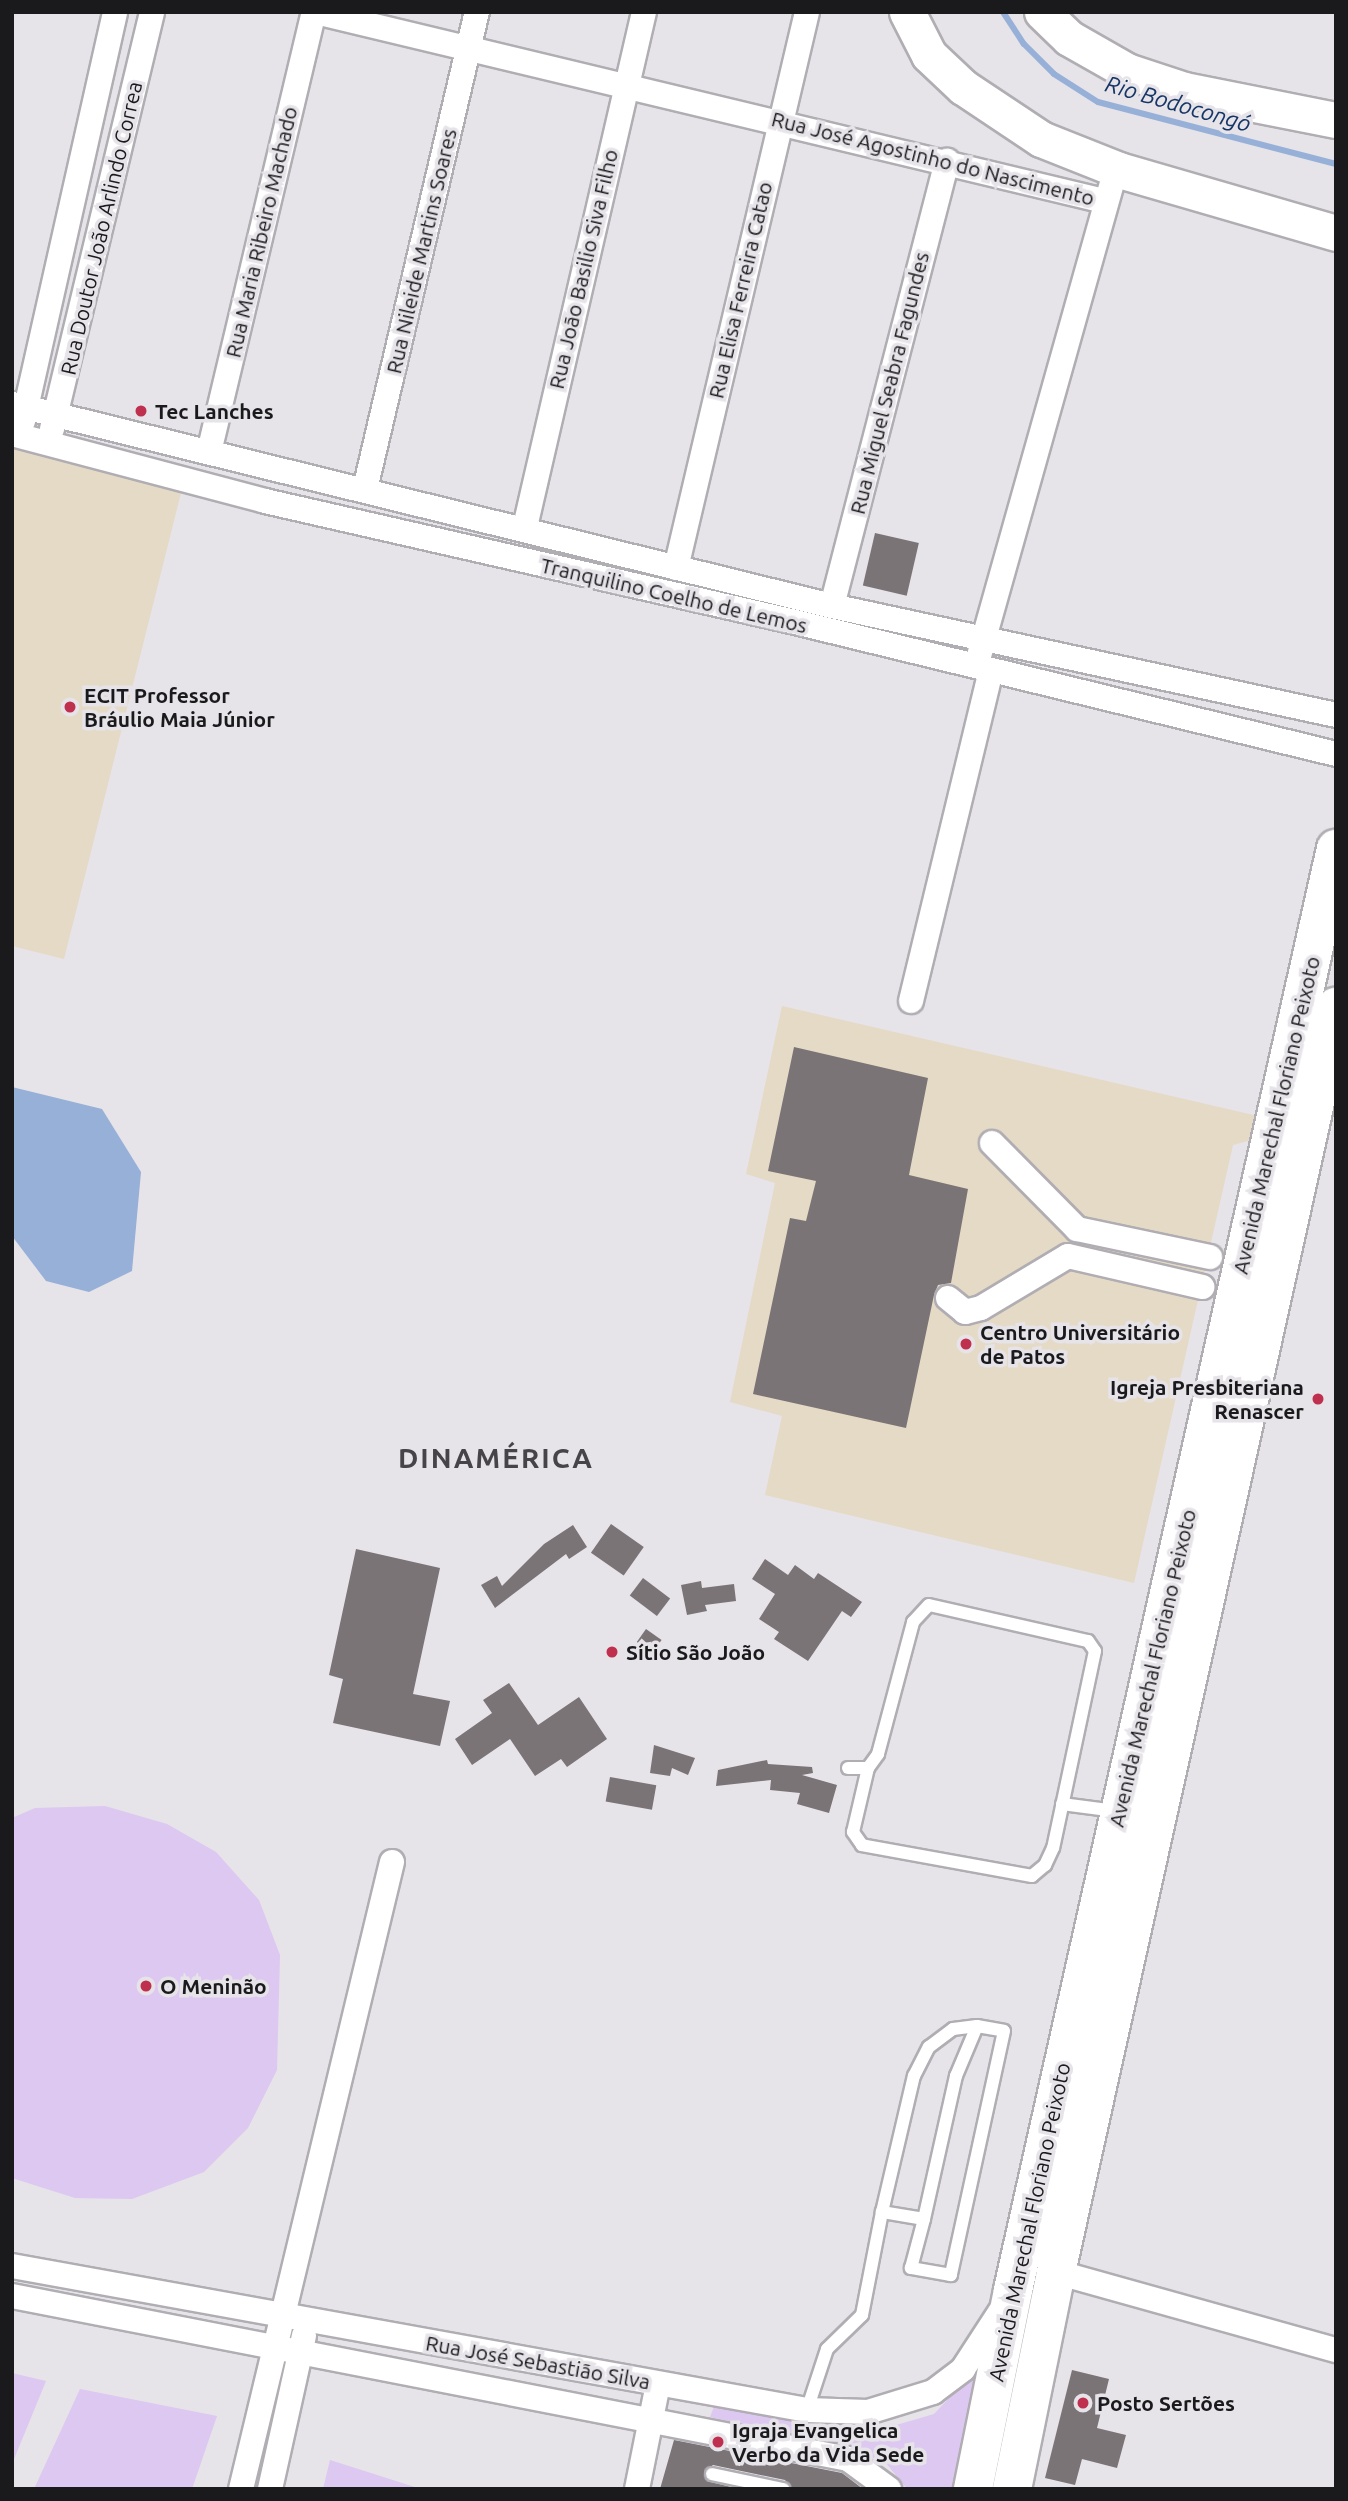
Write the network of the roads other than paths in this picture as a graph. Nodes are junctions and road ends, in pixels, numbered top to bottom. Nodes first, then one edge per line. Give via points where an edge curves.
1 (116, 12) edge
2 (152, 12) edge
3 (315, 12) edge
4 (477, 12) edge
5 (644, 12) edge
6 (807, 12) edge
7 (907, 12) edge
8 (1042, 12) edge
9 (468, 49) junction
10 (624, 84) junction
11 (778, 120) junction
12 (1336, 120) edge
13 (947, 161) junction
14 (1119, 170) junction
15 (1104, 201) junction
16 (1336, 233) edge
17 (20, 406) edge
18 (56, 415) junction
19 (15, 434) edge
20 (47, 443) junction
21 (209, 452) junction
22 (365, 489) junction
23 (524, 527) junction
24 (676, 568) junction
25 (796, 597) junction
26 (832, 606) junction
27 (791, 621) junction
28 (984, 641) junction
29 (984, 669) junction
30 (1336, 715) edge
31 (1336, 754) edge
32 (1336, 849) edge
33 (911, 1000) dead end
34 (1336, 1007) edge
35 (992, 1143) dead end
36 (1210, 1257) dead end
37 (1202, 1287) dead end
38 (948, 1298) dead end
39 (848, 1768) dead end
40 (868, 1768) junction
41 (1062, 1804) junction
42 (1120, 1811) junction
43 (392, 1862) dead end
44 (977, 2026) junction
45 (882, 2212) junction
46 (924, 2219) junction
47 (12, 2266) edge
48 (1056, 2272) junction
49 (1013, 2290) junction
50 (161, 2293) junction
51 (12, 2296) edge
52 (280, 2315) junction
53 (308, 2320) junction
54 (157, 2325) junction
55 (272, 2347) junction
56 (1336, 2350) edge
57 (300, 2352) junction
58 (658, 2384) junction
59 (807, 2410) junction
60 (650, 2420) junction
61 (712, 2474) dead end
62 (241, 2489) edge
63 (270, 2489) edge
64 (637, 2489) edge
65 (783, 2489) edge
66 (889, 2489) edge
67 (973, 2489) edge
68 (1012, 2489) edge

1 - 17 street, Rua Doutor João Arlindo Correa
2 - 18 street, Rua Doutor João Arlindo Correa
3 - 9 street, Rua José Agostinho do Nascimento
3 - 21 street, Rua Maria Ribeiro Machado
4 - 9 street, Rua Nileide Martins Soares
5 - 10 street, Rua João Basilio Siva Filho
6 - 11 street, Rua Elisa Ferreira Catao
7 - 14 street via 929,55 963,87 1041,139
8 - 12 street via 1069,38 1128,71 1184,90
9 - 10 street, Rua José Agostinho do Nascimento
9 - 22 street, Rua Nileide Martins Soares
10 - 11 street, Rua José Agostinho do Nascimento
10 - 23 street, Rua João Basilio Siva Filho
11 - 13 street, Rua José Agostinho do Nascimento
11 - 24 street, Rua Elisa Ferreira Catao
13 - 15 street, Rua José Agostinho do Nascimento
13 - 26 street, Rua Miguel Seabra Fagundes
14 - 15 street
14 - 16 street
15 - 28 street, Rua José Agostinho do Nascimento
17 - 18 street, Tranquilino Coelho de Lemos
17 - 19 street, Rua Doutor João Arlindo Correa
18 - 20 street, Rua Doutor João Arlindo Correa
18 - 21 street, Tranquilino Coelho de Lemos
19 - 20 street, Tranquilino Coelho de Lemos
20 - 27 street, Tranquilino Coelho de Lemos via 265,501
21 - 22 street, Tranquilino Coelho de Lemos
22 - 23 street, Tranquilino Coelho de Lemos
23 - 24 street, Tranquilino Coelho de Lemos
24 - 25 street, Tranquilino Coelho de Lemos
25 - 26 street, Tranquilino Coelho de Lemos
25 - 27 street
26 - 28 street, Tranquilino Coelho de Lemos
27 - 29 street, Tranquilino Coelho de Lemos
28 - 29 street, Rua José Agostinho do Nascimento
28 - 30 street, Tranquilino Coelho de Lemos
29 - 31 street, Tranquilino Coelho de Lemos
29 - 33 street, Rua José Agostinho do Nascimento
32 - 42 main road, Avenida Marechal Floriano Peixoto
34 - 48 main road, Avenida Marechal Floriano Peixoto
35 - 36 street via 1077,1229
37 - 38 street via 1068,1256 981,1308 965,1312
39 - 40 lane
40 - 41 lane via 853,1832 862,1844 1032,1876 1045,1865 1053,1848
40 - 41 lane via 878,1754 913,1622 929,1605 1088,1641 1095,1651
41 - 42 lane
42 - 49 main road, Avenida Marechal Floriano Peixoto
43 - 52 street
44 - 45 lane via 953,2029 929,2047 914,2076
44 - 46 lane via 956,2076
44 - 46 lane via 1004,2031 951,2275 912,2268
45 - 46 lane
45 - 59 lane via 862,2315 827,2349
47 - 50 street, Rua José Sebastião Silva
48 - 56 street
48 - 68 main road, Avenida Marechal Floriano Peixoto
49 - 59 street, Rua José Sebastião Silva via 963,2369 933,2392 868,2412
49 - 67 main road, Avenida Marechal Floriano Peixoto
50 - 52 street, Rua José Sebastião Silva
50 - 54 street
51 - 54 street, Rua José Sebastião Silva
52 - 53 street, Rua José Sebastião Silva
52 - 55 street
53 - 57 street
53 - 58 street, Rua José Sebastião Silva
54 - 55 street, Rua José Sebastião Silva
55 - 57 street, Rua José Sebastião Silva
55 - 62 street
57 - 60 street, Rua José Sebastião Silva
57 - 63 street
58 - 59 street, Rua José Sebastião Silva
58 - 60 street
60 - 64 street
60 - 66 street, Rua José Sebastião Silva via 848,2459
61 - 65 lane

